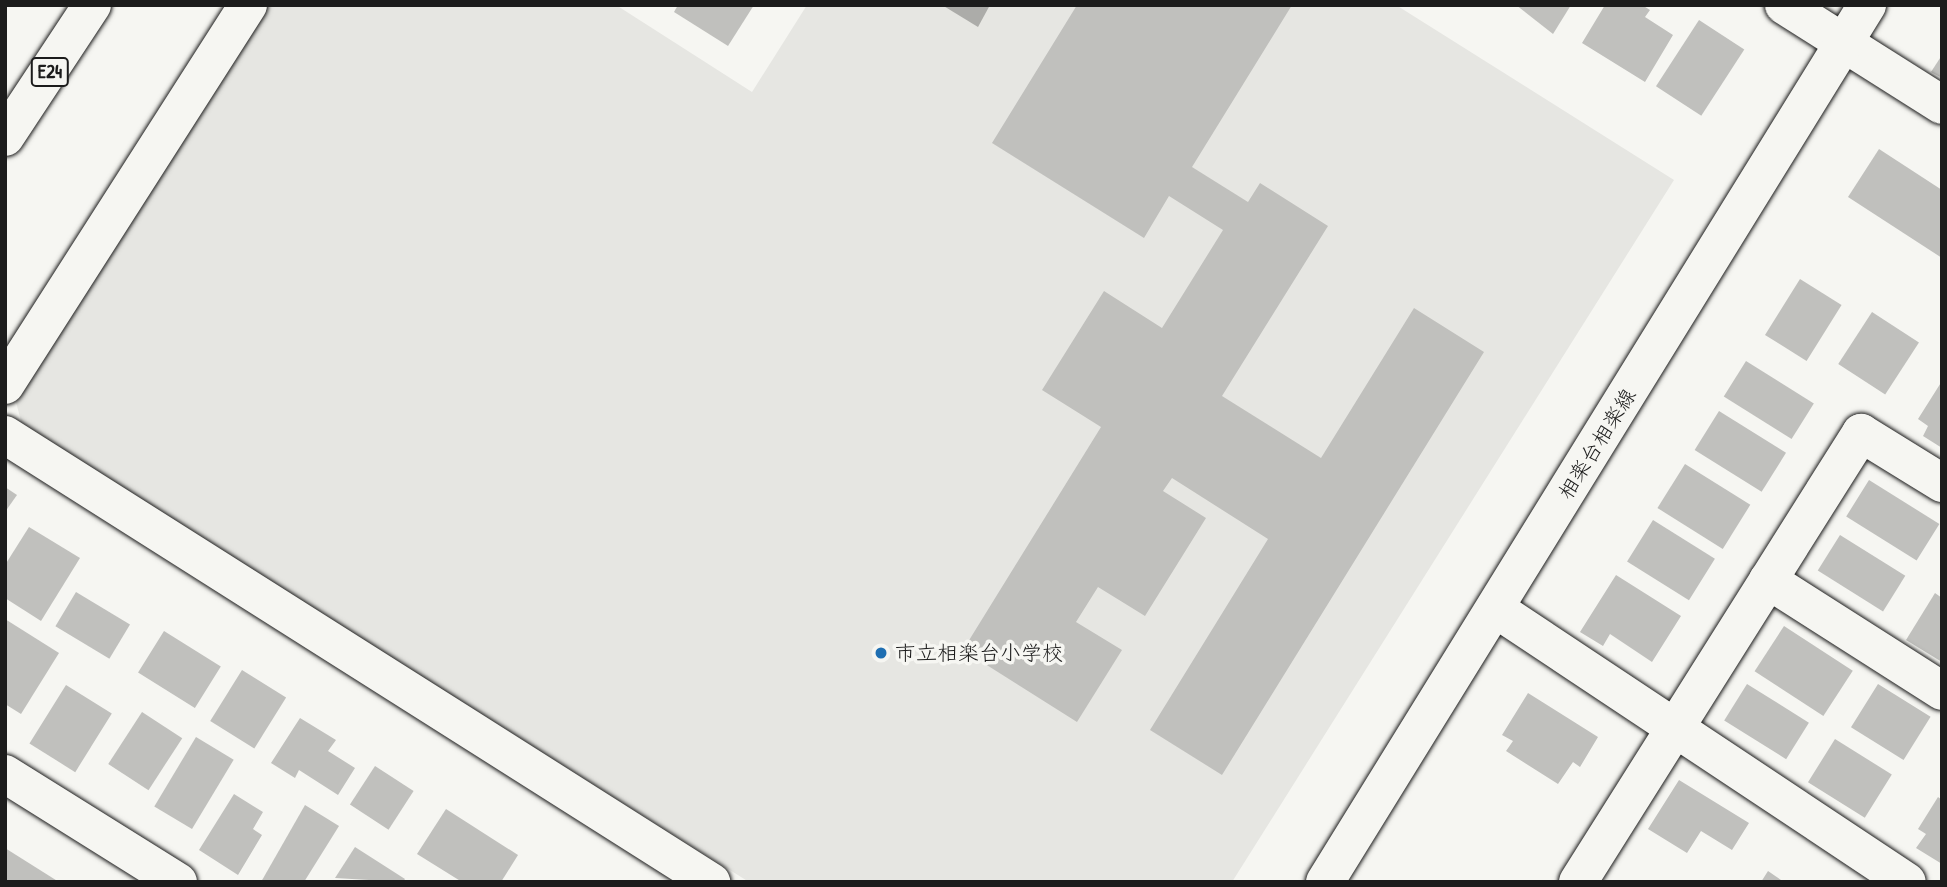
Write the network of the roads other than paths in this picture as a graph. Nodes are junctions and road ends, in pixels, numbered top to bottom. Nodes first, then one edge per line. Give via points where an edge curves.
1 (92, 5) edge
2 (248, 5) edge
3 (1784, 5) edge
4 (1867, 5) edge
5 (1843, 43) junction
6 (1942, 106) edge
7 (5, 136) edge
8 (5, 386) edge
9 (5, 435) edge
10 (1942, 483) edge
11 (1768, 580) junction
12 (1496, 609) junction
13 (1942, 691) edge
14 (1678, 724) junction
15 (5, 774) edge
16 (178, 882) edge
17 (711, 882) edge
18 (1325, 882) edge
19 (1578, 882) edge
20 (1908, 882) edge

1 - 7 main road, E24
2 - 8 main road
3 - 5 main road
4 - 5 main road, 相楽台相楽線
5 - 6 main road
5 - 12 main road, 相楽台相楽線
9 - 17 main road
10 - 11 main road via 1861,433
11 - 13 main road
11 - 14 main road
12 - 14 main road
12 - 18 main road, 相楽台相楽線
14 - 19 main road
14 - 20 main road
15 - 16 main road

